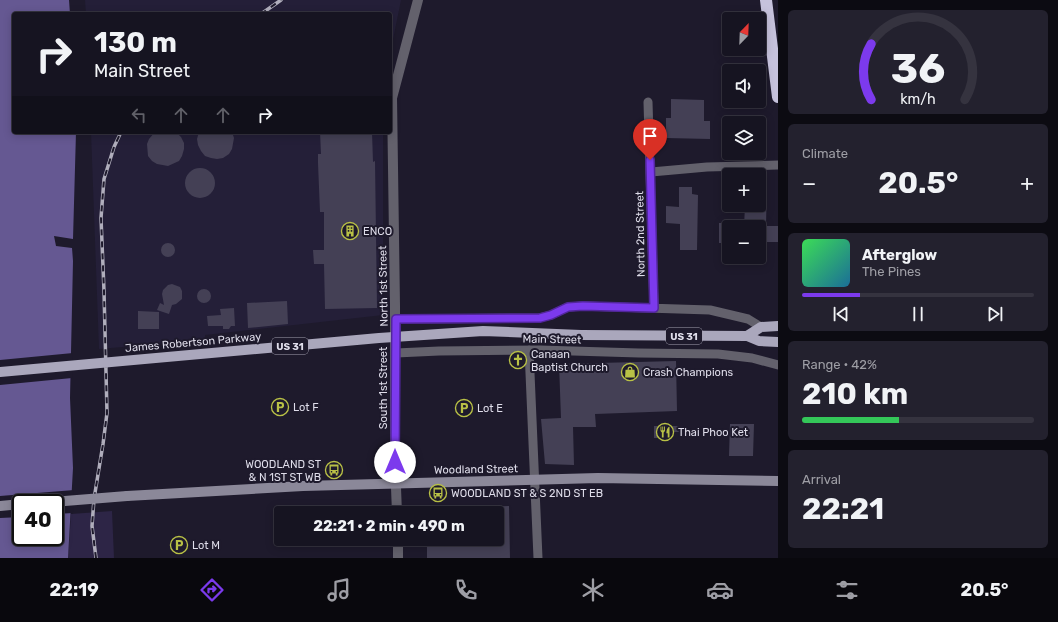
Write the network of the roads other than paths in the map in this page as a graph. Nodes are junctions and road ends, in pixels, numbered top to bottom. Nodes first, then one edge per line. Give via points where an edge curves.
1 (418, 0) edge
2 (766, 0) edge
3 (778, 97) edge
4 (648, 102) dead end
5 (778, 165) edge
6 (651, 172) junction
7 (654, 308) junction
8 (396, 319) junction
9 (777, 324) edge
10 (761, 327) junction
11 (395, 335) joint
12 (747, 336) junction
13 (778, 342) edge
14 (529, 350) junction
15 (396, 353) junction
16 (778, 366) edge
17 (0, 372) edge
18 (534, 480) junction
19 (778, 481) edge
20 (396, 483) junction
21 (64, 501) edge
22 (12, 505) edge
23 (0, 506) edge
24 (397, 506) edge
25 (398, 546) edge
26 (398, 558) edge
27 (538, 558) edge

1 - 8 street, North 1st Street via 392,98
2 - 3 highway
4 - 6 street, North 2nd Street
5 - 6 street
6 - 7 street, North 2nd Street
7 - 8 street, Main Street via 568,307 540,318
7 - 10 street, Main Street via 722,312 748,319
8 - 11 street, North 1st Street
9 - 10 main road
10 - 12 main road
11 - 15 street, South 1st Street
12 - 13 main road, James Robertson Parkway / US 31 via 759,341
12 - 17 main road, James Robertson Parkway / US 31, bridge via 581,335 483,331 386,337
14 - 15 street, Main Street
14 - 16 street, Main Street via 718,354 747,357
14 - 18 street
15 - 20 street, South 1st Street
18 - 19 main road, Woodland Street via 636,478
18 - 20 main road, Woodland Street
18 - 27 street
20 - 21 main road, Woodland Street, bridge via 281,487
20 - 24 street, South 1st Street
22 - 23 main road
25 - 26 street

